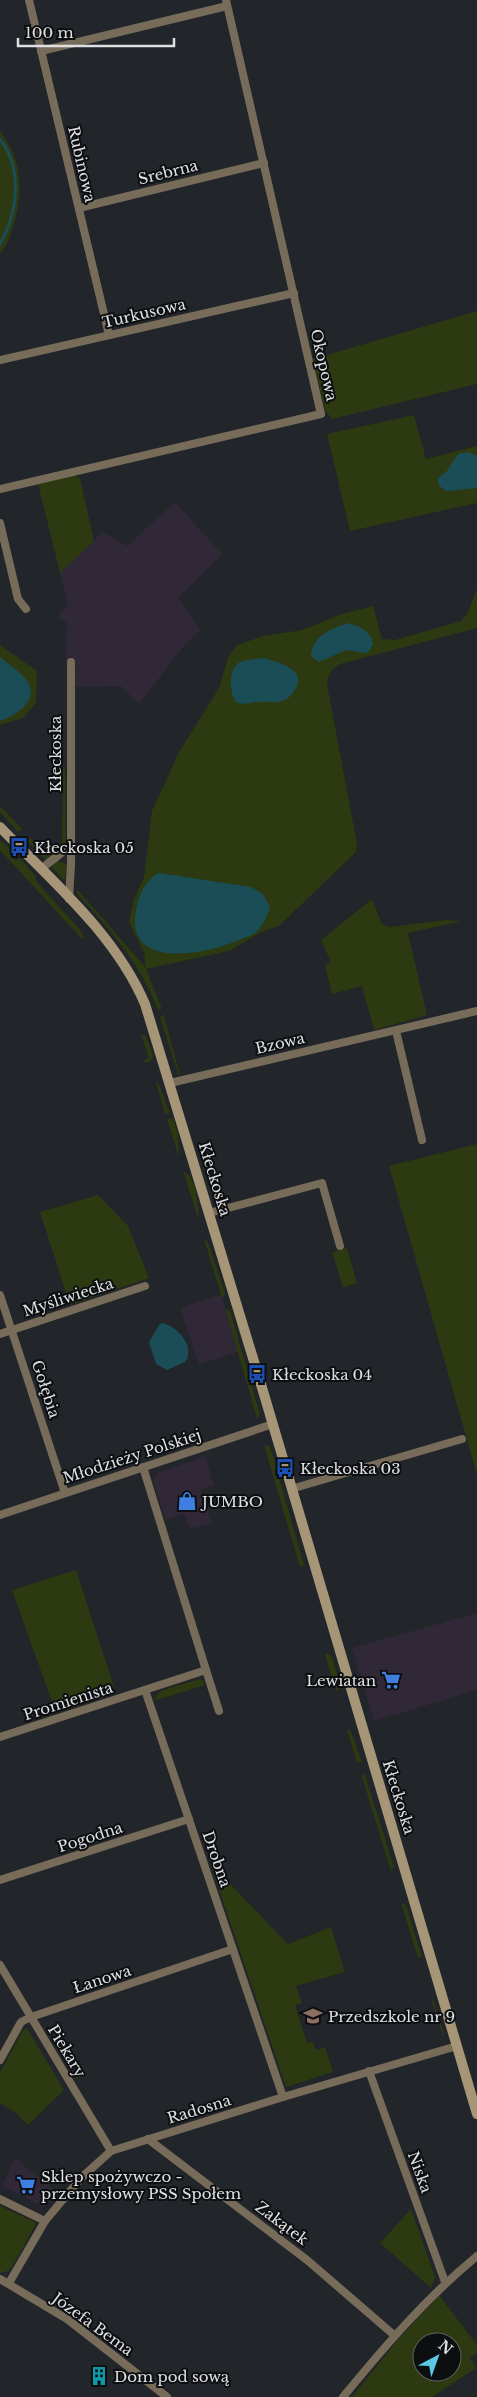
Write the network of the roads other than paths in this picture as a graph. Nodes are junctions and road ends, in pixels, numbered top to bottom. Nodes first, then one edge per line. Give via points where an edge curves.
1 (29, 0) edge
2 (227, 3) edge
3 (41, 51) junction
4 (264, 163) junction
5 (78, 208) junction
6 (294, 293) junction
7 (109, 335) junction
8 (0, 360) edge
9 (0, 489) edge
10 (0, 523) edge
11 (26, 609) dead end
12 (70, 662) dead end
13 (0, 827) edge
14 (70, 846) junction
15 (41, 869) junction
16 (68, 899) junction
17 (477, 1011) edge
18 (396, 1030) junction
19 (170, 1083) junction
20 (422, 1140) dead end
21 (209, 1213) junction
22 (340, 1246) dead end
23 (145, 1286) dead end
24 (0, 1294) edge
25 (12, 1330) junction
26 (0, 1334) edge
27 (273, 1424) junction
28 (462, 1439) dead end
29 (143, 1467) junction
30 (291, 1489) junction
31 (65, 1493) junction
32 (0, 1514) edge
33 (206, 1670) junction
34 (145, 1690) junction
35 (220, 1711) dead end
36 (0, 1737) edge
37 (189, 1819) junction
38 (0, 1880) edge
39 (233, 1949) junction
40 (0, 1965) edge
41 (31, 2017) junction
42 (457, 2046) junction
43 (0, 2060) edge
44 (369, 2071) junction
45 (283, 2097) junction
46 (477, 2114) edge
47 (148, 2139) junction
48 (111, 2151) junction
49 (0, 2199) edge
50 (45, 2220) junction
51 (477, 2256) edge
52 (0, 2279) edge
53 (445, 2282) junction
54 (8, 2283) junction
55 (394, 2335) junction
56 (167, 2397) edge
57 (343, 2397) edge

1 - 3 street, Rubinowa
2 - 3 street
2 - 4 street, Okopowa
3 - 5 street, Rubinowa
4 - 5 street, Srebrna
4 - 6 street, Okopowa
5 - 7 street, Rubinowa
6 - 7 street, Turkusowa
6 - 9 street, Okopowa via 322,414
7 - 8 street, Turkusowa
10 - 11 street via 18,599
12 - 14 street, Kłeckoska
13 - 15 main road, Kłeckoska
14 - 15 street
14 - 16 street, Kłeckoska via 72,864
15 - 16 main road, Kłeckoska
16 - 19 main road, Kłeckoska via 102,935 132,976 148,1013
17 - 18 street, Bzowa
18 - 19 street, Bzowa
18 - 20 street
19 - 21 main road, Kłeckoska
21 - 22 street via 322,1183
21 - 27 main road, Kłeckoska
23 - 25 street, Myśliwiecka
24 - 25 street, Gołębia
25 - 26 street, Myśliwiecka
25 - 31 street, Gołębia
27 - 29 street, Młodzieży Polskiej
27 - 30 main road, Kłeckoska
28 - 30 street
29 - 31 street, Młodzieży Polskiej
29 - 33 street
30 - 42 main road, Kłeckoska
31 - 32 street, Młodzieży Polskiej
33 - 34 street
33 - 35 street
34 - 36 street, Promienista
34 - 37 street, Drobna
37 - 38 street, Pogodna
37 - 39 street, Drobna
39 - 41 street, Łanowa
39 - 45 street, Drobna
40 - 41 street, Piekary
41 - 43 street, Łanowa via 20,2022
41 - 48 street, Piekary
42 - 44 street, Radosna
42 - 46 main road, Kłeckoska
44 - 45 street, Radosna
44 - 53 street, Niska
45 - 47 street, Radosna
47 - 48 street, Radosna
47 - 55 street, Zakątek via 307,2260
48 - 50 street, Radosna via 81,2178
49 - 50 street
50 - 54 street, Radosna
51 - 53 street
52 - 54 street, Józefa Bema
53 - 55 street
54 - 56 street, Józefa Bema via 67,2318
55 - 57 street

